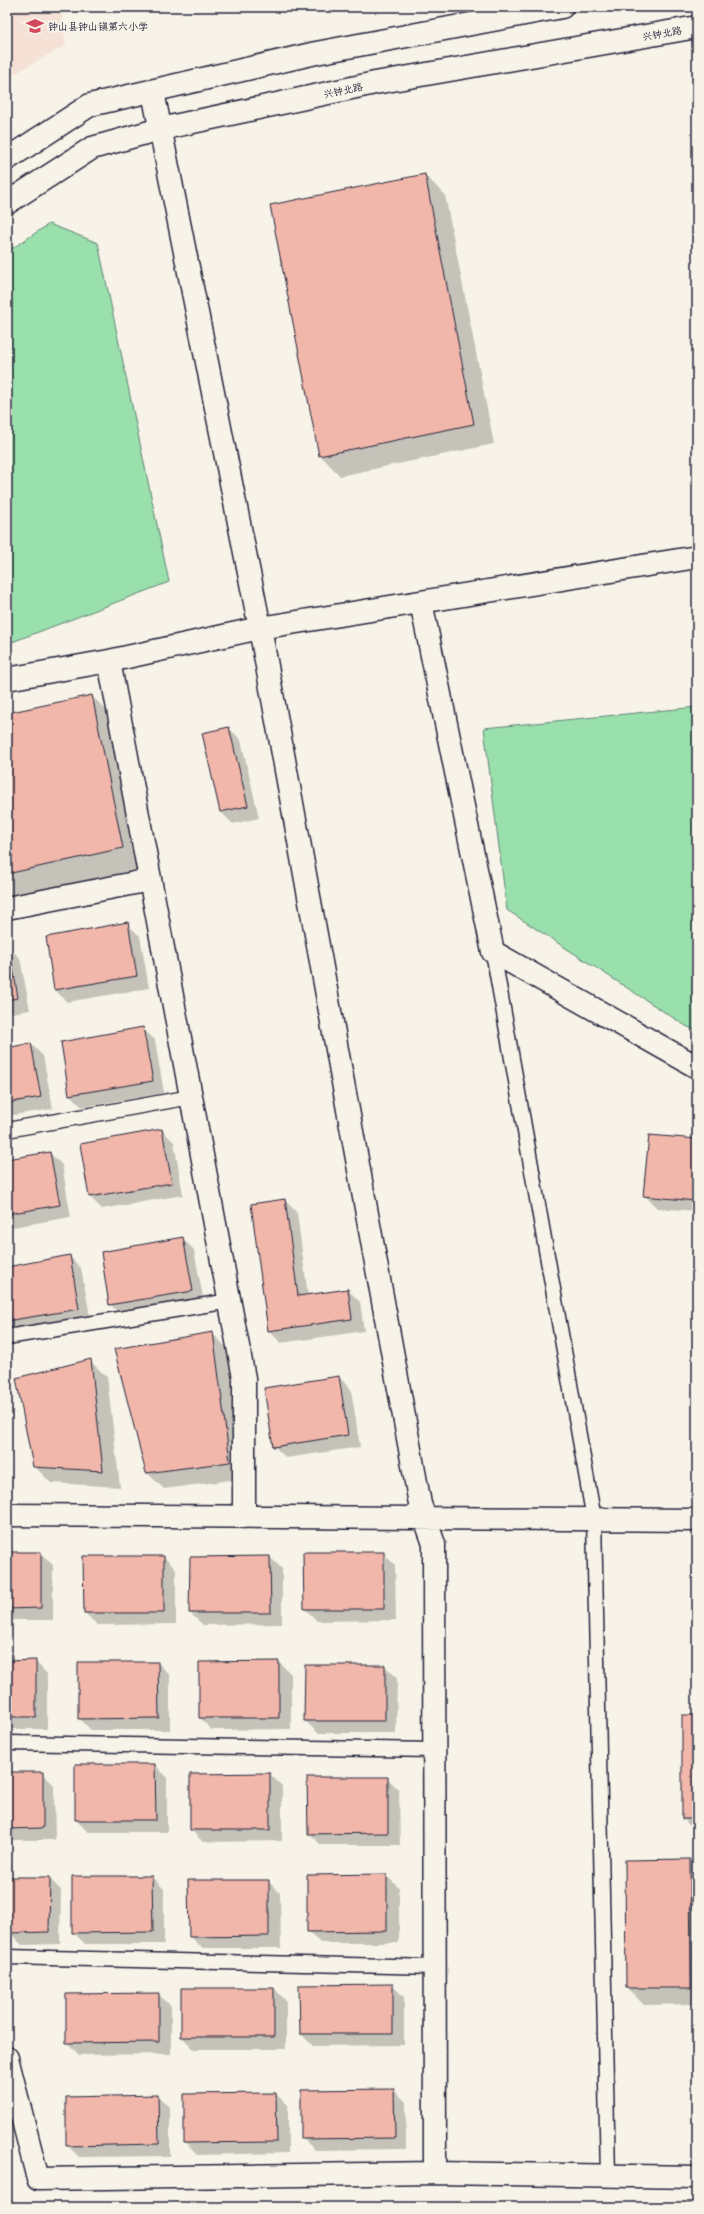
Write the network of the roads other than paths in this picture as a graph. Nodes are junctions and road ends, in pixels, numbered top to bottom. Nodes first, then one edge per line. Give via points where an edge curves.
1 (562, 7) edge
2 (697, 27) edge
3 (153, 92) junction
4 (160, 129) junction
5 (7, 159) edge
6 (7, 203) edge
7 (697, 557) edge
8 (421, 602) junction
9 (260, 628) junction
10 (109, 660) junction
11 (7, 679) edge
12 (150, 880) junction
13 (7, 908) edge
14 (493, 952) junction
15 (697, 1067) edge
16 (191, 1097) junction
17 (7, 1130) edge
18 (230, 1302) junction
19 (7, 1337) edge
20 (7, 1515) edge
21 (244, 1517) junction
22 (426, 1518) junction
23 (594, 1519) junction
24 (697, 1520) edge
25 (7, 1743) edge
26 (434, 1750) junction
27 (7, 1957) edge
28 (435, 1967) junction
29 (7, 2058) edge
30 (435, 2173) junction
31 (608, 2176) junction
32 (697, 2177) edge

1 - 3 street via 316,54
2 - 4 street, 兴钟北路 via 375,83
3 - 4 street
3 - 5 street via 90,105
4 - 6 street, 兴钟北路 via 92,148
4 - 9 street
7 - 8 street
8 - 9 street
8 - 14 street
9 - 10 street
9 - 22 street via 420,1504
10 - 11 street
10 - 12 street
12 - 13 street
12 - 16 street
14 - 15 street
14 - 23 lane
16 - 17 lane
16 - 18 street
18 - 19 lane
18 - 21 street via 244,1378
20 - 21 street
21 - 22 street
22 - 23 street
22 - 26 street via 434,1544
23 - 24 street
23 - 31 lane
25 - 26 lane
26 - 28 street
27 - 28 lane
28 - 30 street
29 - 30 street via 38,2179
30 - 31 street
31 - 32 street

